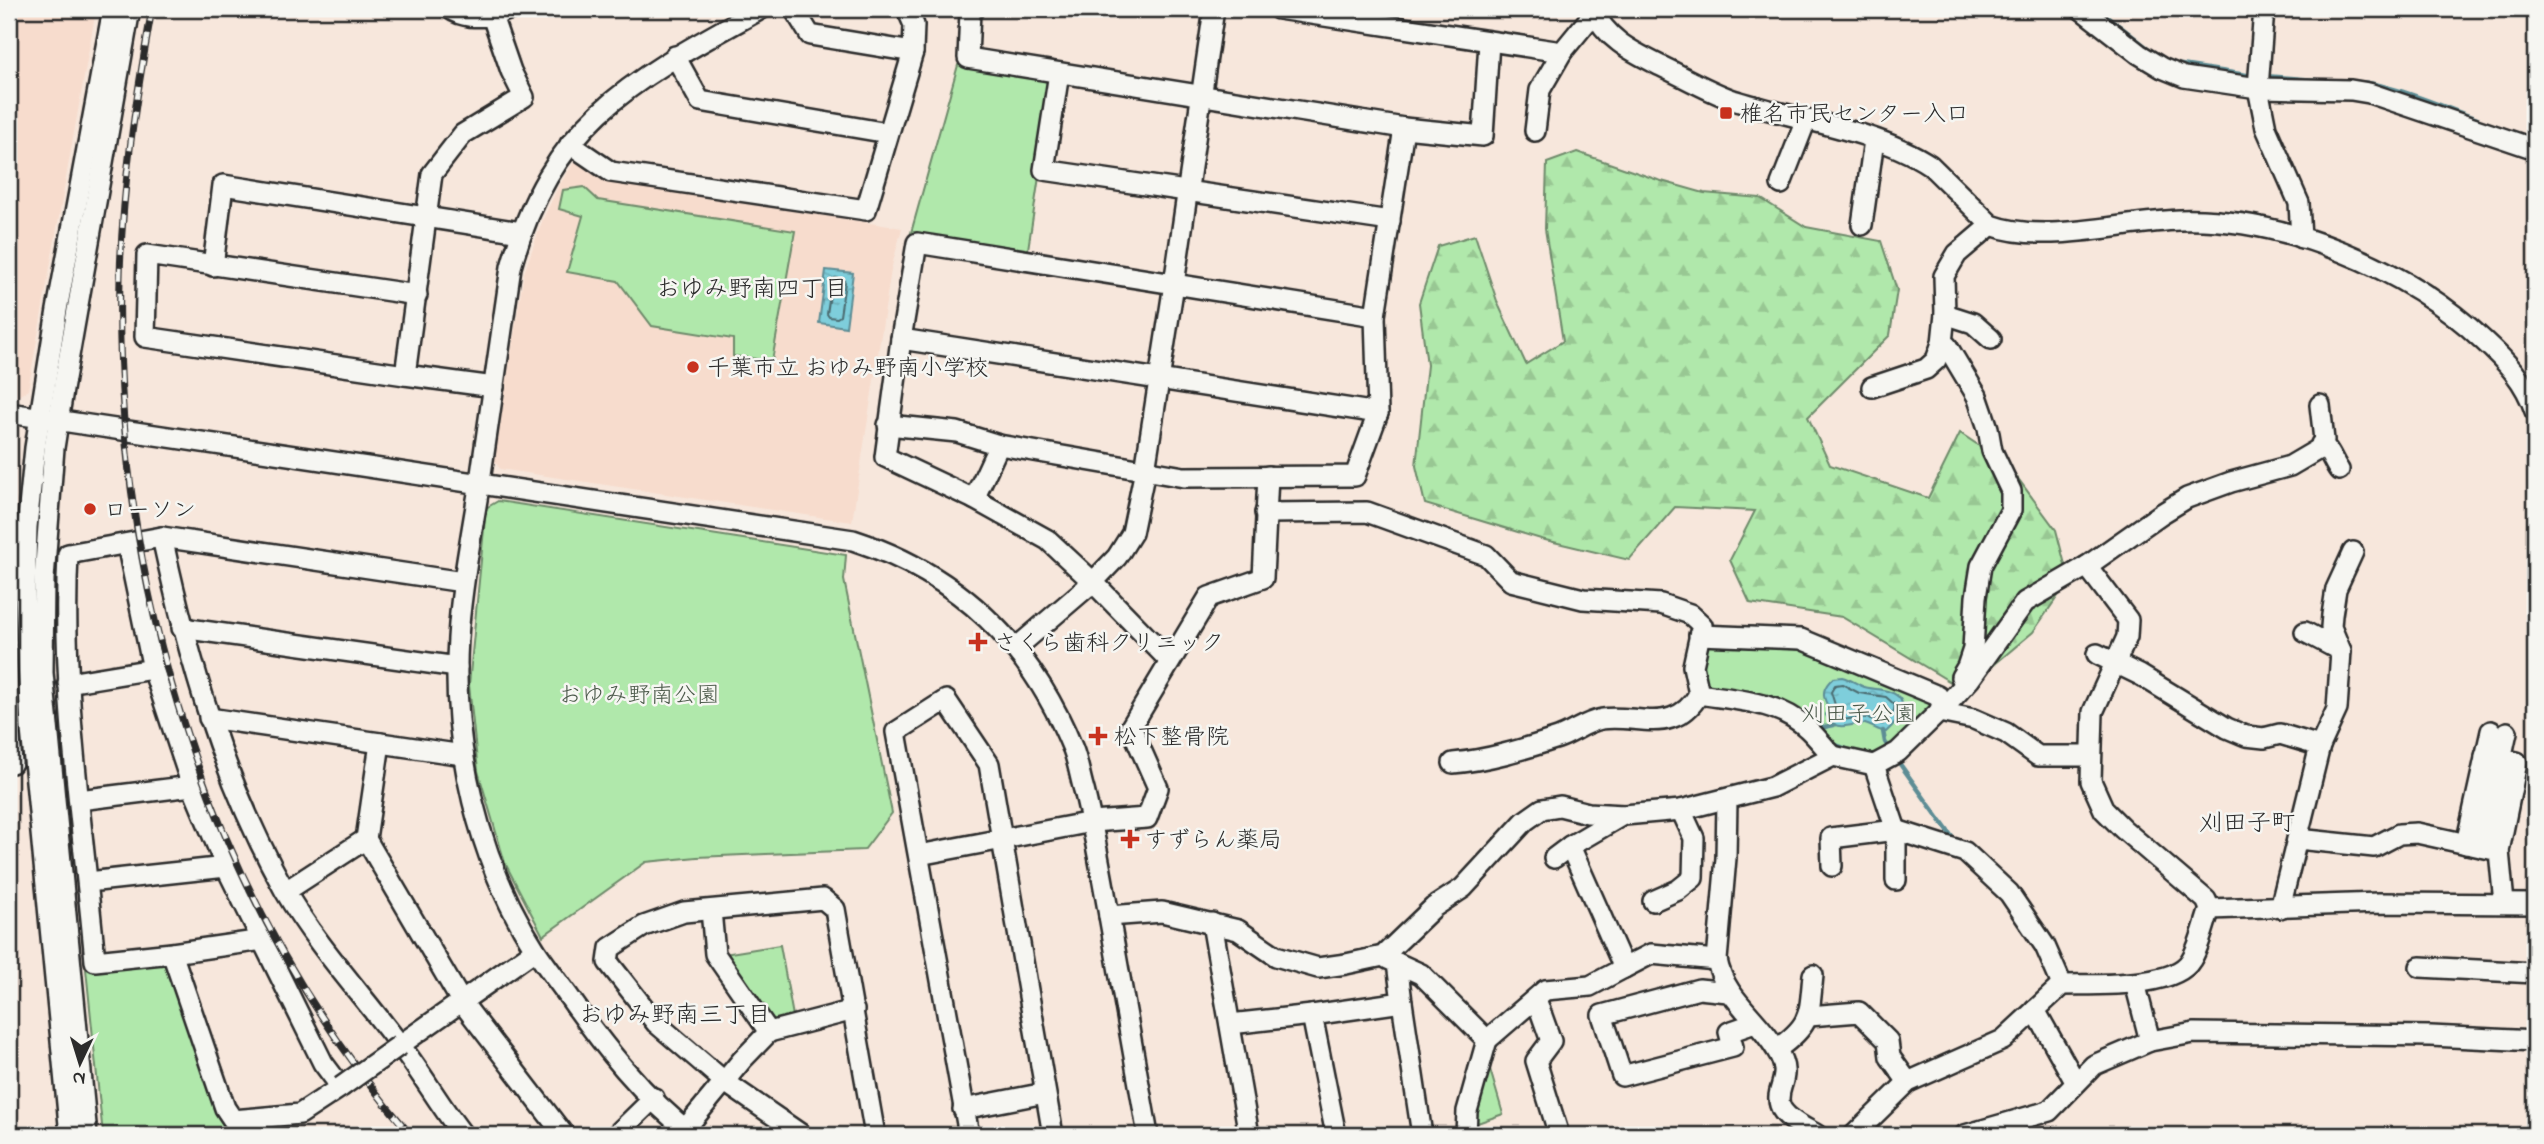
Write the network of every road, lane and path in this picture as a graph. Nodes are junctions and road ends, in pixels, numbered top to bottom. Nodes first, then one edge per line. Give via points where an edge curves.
1 (113, 9) edge
2 (130, 9) edge
3 (450, 9) edge
4 (761, 9) edge
5 (794, 9) edge
6 (907, 9) edge
7 (974, 9) edge
8 (1214, 9) edge
9 (1278, 9) edge
10 (2081, 9) edge
11 (2264, 9) edge
12 (1594, 11) edge
13 (502, 12) edge
14 (1489, 42) junction
15 (913, 52) junction
16 (1562, 52) junction
17 (675, 56) junction
18 (1059, 74) junction
19 (2260, 78) junction
20 (1200, 96) junction
21 (1806, 120) junction
22 (1404, 128) junction
23 (1535, 131) dead end
24 (888, 133) junction
25 (1874, 140) junction
26 (570, 144) junction
27 (2535, 149) edge
28 (1781, 184) dead end
29 (1186, 191) junction
30 (428, 217) junction
31 (1390, 221) junction
32 (1862, 225) dead end
33 (1991, 225) junction
34 (521, 232) junction
35 (2301, 238) junction
36 (213, 266) junction
37 (1174, 284) junction
38 (417, 295) junction
39 (1945, 314) junction
40 (1375, 316) junction
41 (901, 339) junction
42 (1991, 339) dead end
43 (1942, 343) junction
44 (405, 375) junction
45 (1159, 380) junction
46 (494, 387) junction
47 (1872, 387) dead end
48 (2320, 405) dead end
49 (2535, 411) edge
50 (9, 413) edge
51 (1378, 414) junction
52 (38, 418) junction
53 (58, 420) junction
54 (888, 425) junction
55 (2321, 444) junction
56 (999, 445) junction
57 (1145, 470) junction
58 (2339, 470) dead end
59 (1268, 476) junction
60 (479, 483) junction
61 (974, 499) junction
62 (1265, 513) junction
63 (162, 537) junction
64 (127, 544) junction
65 (2353, 552) dead end
66 (2087, 566) junction
67 (463, 582) junction
68 (1093, 582) junction
69 (182, 628) junction
70 (2305, 632) dead end
71 (1699, 635) junction
72 (1016, 648) junction
73 (2341, 651) junction
74 (2097, 654) dead end
75 (1170, 661) junction
76 (2116, 663) junction
77 (457, 667) junction
78 (153, 669) junction
79 (68, 683) junction
80 (1699, 694) junction
81 (1940, 708) junction
82 (209, 718) junction
83 (9, 729) edge
84 (2499, 732) dead end
85 (380, 743) junction
86 (2320, 746) junction
87 (463, 755) junction
88 (1833, 756) junction
89 (2091, 756) junction
90 (2494, 758) junction
91 (9, 762) edge
92 (1453, 763) dead end
93 (1874, 765) junction
94 (192, 786) junction
95 (79, 800) junction
96 (1727, 800) junction
97 (1681, 810) junction
98 (1624, 815) junction
99 (1092, 822) junction
100 (1896, 830) junction
101 (366, 839) junction
102 (1001, 839) junction
103 (2298, 839) junction
104 (2482, 848) junction
105 (919, 855) junction
106 (1695, 857) junction
107 (1726, 858) junction
108 (1832, 866) dead end
109 (226, 867) junction
110 (1896, 880) dead end
111 (88, 882) junction
112 (286, 891) junction
113 (1653, 901) dead end
114 (2504, 903) junction
115 (2535, 904) edge
116 (2280, 908) junction
117 (2210, 909) junction
118 (711, 910) junction
119 (1110, 916) junction
120 (1212, 923) junction
121 (263, 940) junction
122 (536, 950) junction
123 (172, 953) junction
124 (1390, 960) junction
125 (1717, 960) junction
126 (2420, 967) dead end
127 (1624, 968) junction
128 (2535, 973) edge
129 (1812, 975) dead end
130 (2135, 983) junction
131 (2062, 985) junction
132 (1728, 992) junction
133 (1536, 999) junction
134 (461, 1001) junction
135 (1402, 1002) junction
136 (853, 1010) junction
137 (2035, 1010) junction
138 (1312, 1015) junction
139 (1809, 1016) junction
140 (1755, 1023) junction
141 (1230, 1024) junction
142 (769, 1032) junction
143 (1487, 1040) junction
144 (2150, 1041) junction
145 (2535, 1041) edge
146 (400, 1045) junction
147 (1777, 1049) junction
148 (724, 1082) junction
149 (1908, 1082) junction
150 (2076, 1083) junction
151 (341, 1087) junction
152 (1045, 1093) junction
153 (654, 1098) junction
154 (963, 1109) junction
155 (689, 1132) edge
156 (70, 1135) edge
157 (87, 1135) edge
158 (463, 1135) edge
159 (564, 1135) edge
160 (616, 1135) edge
161 (802, 1135) edge
162 (875, 1135) edge
163 (968, 1135) edge
164 (1052, 1135) edge
165 (1149, 1135) edge
166 (1249, 1135) edge
167 (1336, 1135) edge
168 (1422, 1135) edge
169 (1466, 1135) edge
170 (1559, 1135) edge
171 (1817, 1135) edge
172 (1854, 1135) edge
173 (1965, 1135) edge

1 - 52 street
2 - 53 street
3 - 13 street via 475,18
4 - 17 street
5 - 15 street via 810,35
6 - 15 street via 914,25
7 - 18 street via 970,11 968,58
8 - 20 street
9 - 14 street
10 - 19 street via 2162,68 2184,76
11 - 19 street
12 - 16 street
12 - 21 street via 1604,28 1633,52 1731,99
13 - 30 street via 511,71 524,97 463,134 432,174
14 - 16 street
14 - 22 street via 1483,136
15 - 24 street
16 - 23 street via 1540,90
17 - 24 street via 700,102
17 - 26 street via 611,100
18 - 20 street
18 - 29 street via 1044,170
19 - 27 street via 2369,93
19 - 35 street via 2266,128 2299,203
20 - 22 street
20 - 29 street
21 - 25 street
21 - 28 street
22 - 31 street
24 - 26 street via 866,209 611,172
25 - 32 street
25 - 33 street via 1930,165
26 - 34 street via 544,183
29 - 31 street
29 - 37 street
30 - 34 street
30 - 36 street via 223,185
30 - 38 street
31 - 40 street
33 - 35 street via 2040,234 2179,220 2224,221
33 - 39 street via 1957,254 1944,276
34 - 46 street via 511,267
35 - 49 street via 2391,274 2455,314 2513,369
36 - 38 street
36 - 44 street via 147,256 145,337
37 - 40 street
37 - 41 street via 918,243
37 - 45 street
38 - 44 street
39 - 42 street via 1973,323
39 - 43 street
40 - 51 street
41 - 45 street
41 - 54 street
43 - 47 street via 1936,360 1926,369
43 - 81 street via 1977,396 1992,451 2011,491 2011,510 1981,566 1967,667
44 - 46 street
45 - 51 street
45 - 57 street
46 - 60 street
48 - 55 street
50 - 52 street
51 - 59 street via 1355,476
52 - 53 street
52 - 156 street via 26,559 27,675
53 - 60 street
53 - 157 street via 44,579 43,673
54 - 56 street via 957,432
54 - 61 street via 885,457
55 - 58 street
55 - 66 street via 2290,466 2187,498
56 - 57 street
56 - 61 street
57 - 59 street via 1184,477
57 - 68 street via 1132,533
59 - 62 street
60 - 67 street
60 - 72 street via 853,540 928,572 977,608
61 - 68 street via 1048,540
62 - 71 street via 1367,512 1486,555 1511,581 1583,599 1661,604 1690,614 1702,625
62 - 75 street via 1263,578 1209,597
63 - 64 street
63 - 67 street
63 - 69 street
64 - 78 street
64 - 79 street via 68,554
65 - 73 street via 2336,589 2332,615 2331,627
66 - 76 street via 2128,620 2127,637
66 - 81 street via 2025,602 1970,679
67 - 77 street
68 - 72 street
68 - 75 street
69 - 77 street
69 - 82 street
70 - 73 street
71 - 80 street via 1692,666
71 - 81 street via 1801,639 1938,696
72 - 99 street via 1049,699 1074,751
73 - 86 street via 2337,709
74 - 76 street
75 - 99 street via 1131,727 1158,788 1146,818
76 - 86 street via 2246,736 2280,734
76 - 89 street via 2093,712
77 - 87 street
78 - 79 street
78 - 94 street
79 - 95 street
80 - 88 street via 1759,703 1789,715
80 - 92 street via 1687,710 1668,720 1605,718 1483,760
81 - 89 street via 2006,733 2038,756
81 - 93 street via 1898,752
82 - 85 street
82 - 112 street via 247,817
83 - 91 street
84 - 90 street
85 - 87 street
85 - 101 street
86 - 103 street
87 - 122 street via 489,854
88 - 93 street
88 - 96 street via 1772,787
89 - 117 street via 2091,781 2104,810 2206,900
90 - 104 street
90 - 104 street via 2517,762
93 - 100 street
94 - 95 street
94 - 109 street
95 - 111 street
96 - 97 street
96 - 107 street
97 - 98 street
97 - 106 street via 1694,838
98 - 124 street via 1560,806 1542,809 1525,821 1463,888 1434,907
98 - 127 street via 1562,852
99 - 102 street
99 - 119 street
100 - 108 street via 1831,838
100 - 110 street
100 - 131 street via 1965,852 1974,860 2009,893 2045,946
101 - 112 street
101 - 134 street
102 - 105 street
102 - 105 street via 989,764 946,699 895,732
102 - 152 street
103 - 104 street via 2374,847 2399,834 2417,833
103 - 116 street
104 - 114 street
105 - 154 street
106 - 107 street
106 - 113 street via 1693,878
107 - 125 street
109 - 111 street
109 - 121 street
111 - 123 street via 95,961
112 - 146 street via 318,941
114 - 115 street
114 - 116 street
116 - 117 street
117 - 130 street via 2191,962 2173,975
118 - 136 street via 823,899 835,909
118 - 142 street via 715,954
118 - 148 street via 684,912 644,926 610,948 608,962 656,1023
119 - 120 street via 1162,912
119 - 165 street
120 - 124 street via 1238,930 1276,956 1318,968
120 - 141 street
121 - 123 street
121 - 151 street via 323,1063
122 - 134 street
122 - 153 street via 578,1010
123 - 151 street via 233,1120 300,1114
124 - 135 street
124 - 143 street via 1421,974
125 - 127 street via 1651,954
125 - 132 street
126 - 128 street
127 - 133 street via 1590,986 1545,990
129 - 139 street
130 - 131 street
130 - 144 street
131 - 137 street
132 - 140 street
132 - 140 street via 1699,989 1602,1015 1622,1076 1733,1047 1728,1032
133 - 143 street
133 - 170 street via 1551,1041 1536,1060
134 - 146 street
134 - 159 street
135 - 138 street
135 - 168 street
136 - 142 street
136 - 162 street
137 - 149 street via 2003,1040
137 - 150 street
138 - 141 street
138 - 167 street
139 - 147 street via 1797,1035
139 - 149 street via 1859,1012 1888,1041 1890,1057
140 - 147 street
141 - 166 street
142 - 148 street
143 - 169 street via 1467,1111
144 - 145 street via 2194,1033
144 - 150 street via 2094,1065
146 - 151 street, bridge
146 - 158 street
147 - 171 street via 1786,1069 1780,1107
148 - 155 street
148 - 161 street
149 - 172 street
150 - 173 street via 2049,1111
152 - 154 street
152 - 164 street
153 - 155 street
153 - 160 street
154 - 163 street

